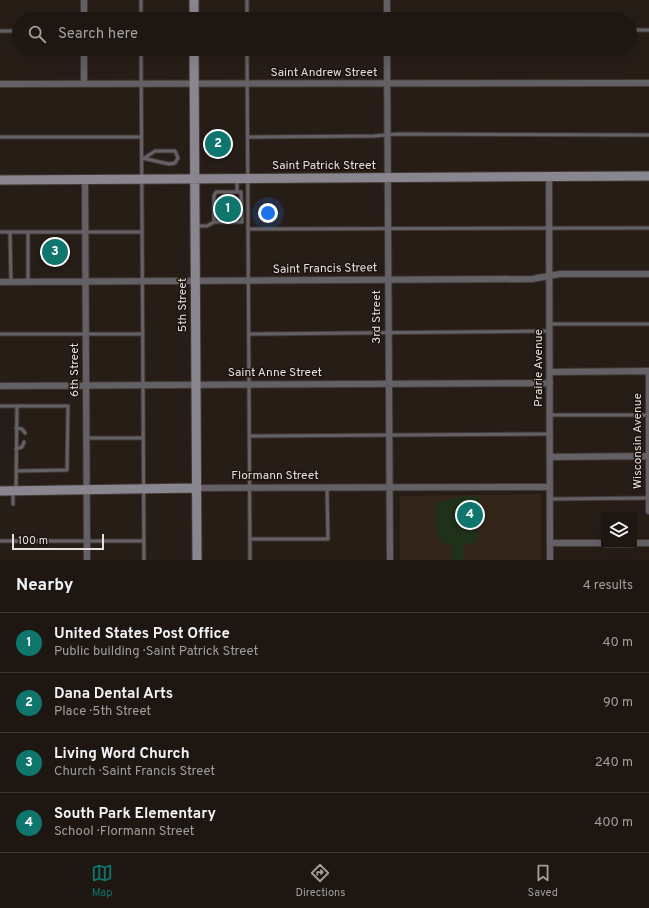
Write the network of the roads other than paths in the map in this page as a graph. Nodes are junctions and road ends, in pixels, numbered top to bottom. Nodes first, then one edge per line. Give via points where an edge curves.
1 (84, 0) edge
2 (141, 0) edge
3 (194, 0) edge
4 (247, 0) edge
5 (387, 0) edge
6 (84, 12) edge
7 (141, 12) edge
8 (194, 12) edge
9 (247, 12) edge
10 (387, 12) edge
11 (637, 30) edge
12 (649, 30) edge
13 (0, 31) edge
14 (12, 31) edge
15 (84, 56) edge
16 (141, 56) edge
17 (194, 56) edge
18 (247, 56) edge
19 (387, 56) edge
20 (649, 83) edge
21 (0, 84) edge
22 (84, 84) junction
23 (141, 84) junction
24 (194, 84) junction
25 (247, 84) junction
26 (387, 84) junction
27 (649, 135) edge
28 (387, 136) junction
29 (0, 137) edge
30 (141, 137) junction
31 (248, 137) junction
32 (146, 157) junction
33 (142, 158) junction
34 (549, 176) junction
35 (649, 176) edge
36 (387, 177) junction
37 (195, 178) junction
38 (237, 178) junction
39 (248, 178) junction
40 (85, 179) junction
41 (142, 179) junction
42 (0, 180) edge
43 (237, 192) junction
44 (214, 222) junction
45 (195, 226) junction
46 (549, 227) junction
47 (649, 228) edge
48 (249, 229) junction
49 (387, 229) junction
50 (85, 231) junction
51 (0, 232) edge
52 (10, 232) junction
53 (28, 232) junction
54 (142, 232) junction
55 (649, 274) edge
56 (549, 275) junction
57 (388, 279) junction
58 (195, 281) junction
59 (249, 281) junction
60 (0, 282) edge
61 (11, 282) junction
62 (28, 282) junction
63 (85, 282) junction
64 (142, 282) junction
65 (549, 324) junction
66 (649, 324) edge
67 (388, 332) junction
68 (549, 332) junction
69 (0, 334) edge
70 (85, 334) junction
71 (142, 334) junction
72 (249, 334) junction
73 (649, 371) edge
74 (550, 372) junction
75 (388, 383) junction
76 (550, 383) junction
77 (196, 384) junction
78 (249, 384) junction
79 (142, 385) junction
80 (0, 386) edge
81 (86, 386) junction
82 (0, 406) edge
83 (17, 406) junction
84 (550, 415) junction
85 (649, 416) edge
86 (16, 428) junction
87 (24, 433) dead end
88 (550, 434) junction
89 (249, 436) junction
90 (389, 436) junction
91 (86, 438) junction
92 (143, 438) junction
93 (24, 442) dead end
94 (16, 449) junction
95 (550, 456) junction
96 (649, 456) edge
97 (16, 471) junction
98 (327, 487) junction
99 (389, 487) junction
100 (550, 487) junction
101 (197, 488) junction
102 (250, 488) junction
103 (144, 490) junction
104 (0, 491) edge
105 (14, 491) junction
106 (86, 491) junction
107 (649, 498) edge
108 (550, 499) junction
109 (13, 504) dead end
110 (649, 511) edge
111 (250, 539) junction
112 (86, 541) junction
113 (144, 541) junction
114 (0, 542) edge
115 (550, 543) junction
116 (601, 543) edge
117 (637, 543) edge
118 (649, 543) edge
119 (87, 560) edge
120 (144, 560) edge
121 (197, 560) edge
122 (250, 560) edge
123 (390, 560) edge
124 (550, 560) edge

1 - 6 street
2 - 7 lane
3 - 8 main road
4 - 9 lane
5 - 10 street
11 - 12 lane
13 - 14 lane
15 - 22 street
16 - 23 lane
17 - 24 main road, 5th Street
18 - 25 lane
19 - 26 street, 3rd Street
20 - 26 street, Saint Andrew Street
21 - 22 street, Saint Andrew Street
22 - 23 street, Saint Andrew Street
23 - 24 street, Saint Andrew Street
23 - 30 lane
24 - 25 street, Saint Andrew Street
24 - 37 main road, 5th Street
25 - 26 street, Saint Andrew Street
25 - 31 lane
26 - 28 street, 3rd Street
27 - 28 lane
28 - 31 lane
28 - 36 street, 3rd Street
29 - 30 lane
30 - 33 lane
31 - 39 lane
32 - 32 lane via 169,164 175,163 178,158 175,151 157,151
32 - 33 lane
33 - 41 lane
34 - 35 main road, Saint Patrick Street
34 - 36 main road, Saint Patrick Street
34 - 46 street, Prairie Avenue
36 - 39 main road, Saint Patrick Street
36 - 49 street, 3rd Street
37 - 38 main road, Saint Patrick Street
37 - 41 main road, Saint Patrick Street
37 - 45 main road, 5th Street
38 - 39 main road, Saint Patrick Street
38 - 43 lane
39 - 48 lane
40 - 41 main road, Saint Patrick Street
40 - 42 main road, Saint Patrick Street
40 - 50 street, 6th Street
41 - 54 lane
43 - 44 lane via 216,192
43 - 44 lane via 241,192 242,222
44 - 45 lane via 207,226
45 - 58 main road, 5th Street
46 - 47 lane
46 - 49 lane
46 - 56 street, Prairie Avenue
48 - 49 lane
48 - 59 lane
49 - 57 street, 3rd Street
50 - 53 lane
50 - 54 lane
50 - 63 street, 6th Street
51 - 52 lane
52 - 53 lane
52 - 61 lane
53 - 62 lane
54 - 64 lane
55 - 56 street, Saint Francis Street
56 - 57 street, Saint Francis Street via 532,279
56 - 65 street, Prairie Avenue
57 - 59 street, Saint Francis Street
57 - 67 street, 3rd Street
58 - 59 street, Saint Francis Street
58 - 64 street, Saint Francis Street
58 - 77 main road, 5th Street
59 - 72 lane
60 - 61 street, Saint Francis Street
61 - 62 street, Saint Francis Street
62 - 63 street, Saint Francis Street
63 - 64 street, Saint Francis Street
63 - 70 street, 6th Street
64 - 71 lane
65 - 66 lane
65 - 68 street, Prairie Avenue
67 - 68 lane
67 - 72 lane
67 - 75 street, 3rd Street
68 - 74 street, Prairie Avenue
69 - 70 lane
70 - 71 lane
70 - 81 street, 6th Street
71 - 79 lane
72 - 78 lane
73 - 74 street
73 - 85 street, Wisconsin Avenue
74 - 76 street, Prairie Avenue
75 - 76 street, Saint Anne Street
75 - 78 street, Saint Anne Street
75 - 90 street, 3rd Street
76 - 84 street, Prairie Avenue
77 - 78 street, Saint Anne Street
77 - 79 street, Saint Anne Street
77 - 101 main road, 5th Street
78 - 89 lane
79 - 81 street, Saint Anne Street
79 - 92 lane
80 - 81 street, Saint Anne Street
81 - 91 street, 6th Street
82 - 83 lane
83 - 86 lane
83 - 97 lane via 68,406 67,470
84 - 85 lane
84 - 88 street, Prairie Avenue
85 - 96 street, Wisconsin Avenue
86 - 87 lane via 22,429
86 - 94 lane
88 - 90 lane
88 - 95 street, Prairie Avenue
89 - 90 lane
89 - 102 lane
90 - 99 street, 3rd Street
91 - 92 lane
91 - 106 street, 6th Street
92 - 103 lane
93 - 94 lane via 22,447
94 - 97 lane
95 - 96 street
95 - 100 street, Prairie Avenue
96 - 107 street, Wisconsin Avenue
97 - 105 lane
98 - 99 street, Flormann Street
98 - 102 street, Flormann Street
98 - 111 lane via 328,539
99 - 100 street, Flormann Street
99 - 123 street, 3rd Street
100 - 108 street, Prairie Avenue
101 - 102 street, Flormann Street
101 - 103 main road, Flormann Street
101 - 121 main road, 5th Street
102 - 111 lane
103 - 106 main road, Flormann Street
103 - 113 lane
104 - 105 main road, Flormann Street
105 - 106 main road, Flormann Street
105 - 109 lane
106 - 112 street, 6th Street
107 - 108 lane
107 - 110 street, Wisconsin Avenue
108 - 115 street, Prairie Avenue
111 - 122 lane
112 - 113 lane
112 - 114 lane
112 - 119 street, 6th Street
113 - 120 lane
115 - 116 street
115 - 124 street, Prairie Avenue
117 - 118 street

